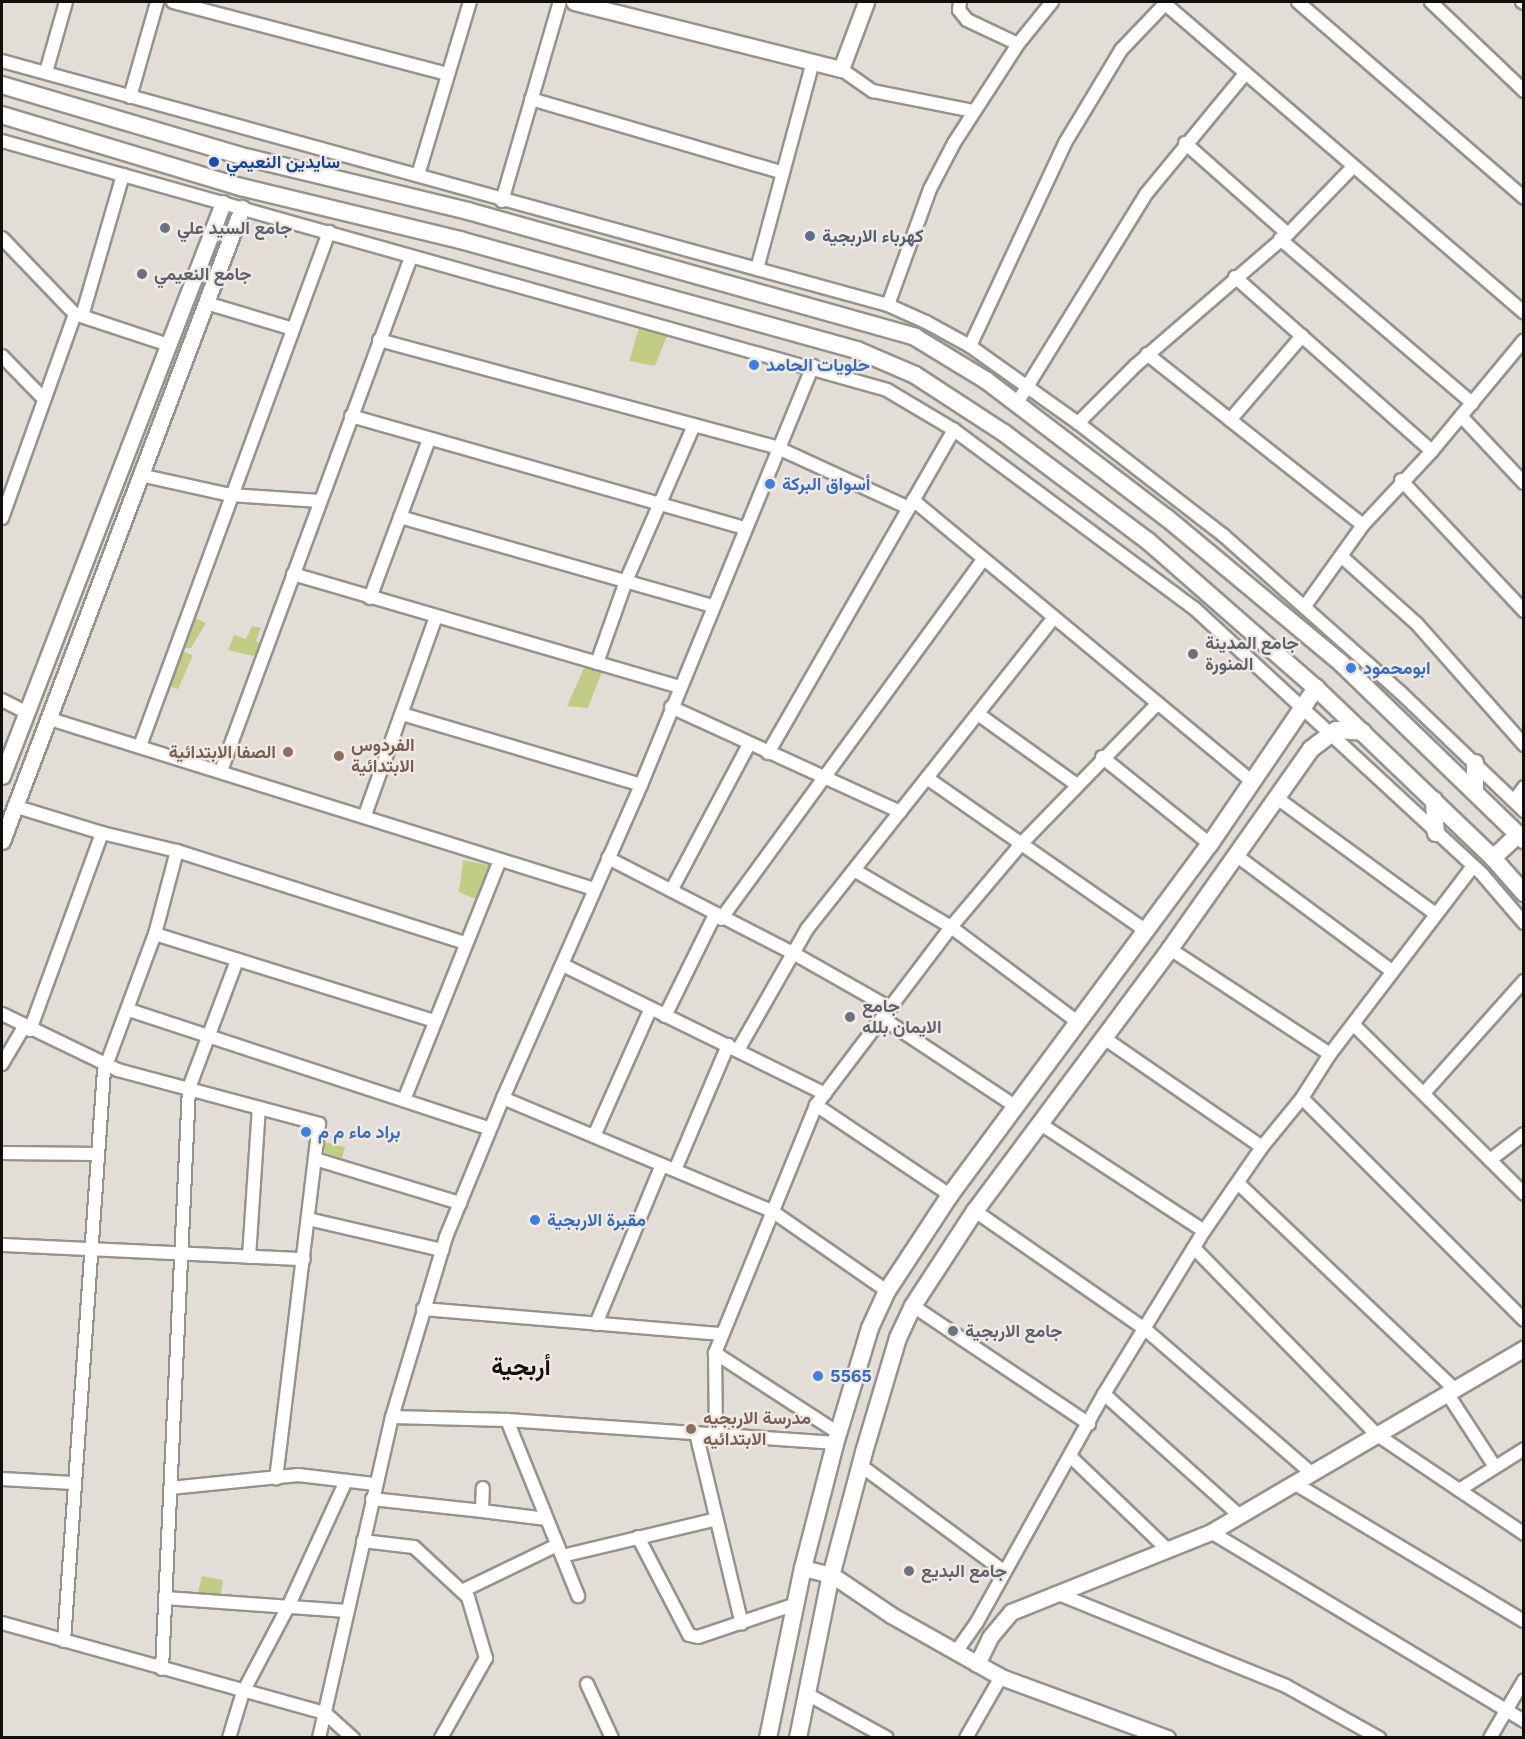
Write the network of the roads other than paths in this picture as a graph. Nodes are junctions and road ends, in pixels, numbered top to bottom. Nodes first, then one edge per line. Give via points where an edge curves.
1 (66, 2) edge
2 (157, 2) edge
3 (173, 2) edge
4 (470, 2) edge
5 (560, 2) edge
6 (574, 2) edge
7 (866, 2) edge
8 (960, 2) edge
9 (1052, 2) edge
10 (1299, 2) edge
11 (1431, 2) edge
12 (1164, 3) edge
13 (1018, 44) junction
14 (2, 60) edge
15 (813, 62) junction
16 (841, 69) junction
17 (46, 72) junction
18 (447, 74) junction
19 (1245, 74) junction
20 (2, 85) edge
21 (1524, 91) edge
22 (130, 97) junction
23 (531, 99) junction
24 (973, 111) junction
25 (2, 115) edge
26 (2, 141) edge
27 (1185, 143) junction
28 (1353, 167) junction
29 (781, 172) junction
30 (123, 175) junction
31 (417, 176) junction
32 (1524, 198) edge
33 (502, 201) junction
34 (223, 203) junction
35 (242, 208) junction
36 (329, 232) junction
37 (1284, 237) junction
38 (2, 238) edge
39 (668, 245) junction
40 (411, 258) junction
41 (662, 266) junction
42 (757, 269) junction
43 (1235, 277) junction
44 (206, 303) junction
45 (888, 305) junction
46 (1524, 312) edge
47 (78, 315) junction
48 (293, 328) junction
49 (1302, 336) junction
50 (379, 340) junction
51 (1524, 340) edge
52 (169, 345) junction
53 (970, 346) junction
54 (1147, 354) junction
55 (2, 357) edge
56 (813, 366) junction
57 (1028, 388) junction
58 (44, 399) junction
59 (1017, 403) junction
60 (1472, 403) junction
61 (351, 416) junction
62 (1461, 416) junction
63 (1230, 420) junction
64 (1078, 423) junction
65 (694, 425) junction
66 (954, 430) junction
67 (429, 439) junction
68 (778, 448) junction
69 (1432, 452) junction
70 (140, 475) junction
71 (1401, 480) junction
72 (2, 483) edge
73 (1524, 483) edge
74 (11, 492) junction
75 (230, 495) junction
76 (320, 501) junction
77 (911, 504) junction
78 (662, 505) junction
79 (400, 517) junction
80 (2, 518) edge
81 (101, 521) junction
82 (1363, 525) junction
83 (121, 526) junction
84 (746, 528) junction
85 (1341, 556) junction
86 (983, 560) junction
87 (293, 574) junction
88 (627, 581) junction
89 (370, 598) junction
90 (713, 606) junction
91 (1305, 606) junction
92 (1524, 611) edge
93 (436, 617) junction
94 (1053, 619) junction
95 (597, 663) junction
96 (680, 687) junction
97 (1316, 688) junction
98 (2, 700) edge
99 (1157, 704) junction
100 (671, 707) junction
101 (1302, 709) junction
102 (28, 712) junction
103 (402, 714) junction
104 (978, 714) junction
105 (50, 719) junction
106 (1363, 732) junction
107 (1329, 734) junction
108 (749, 744) junction
109 (1524, 745) edge
110 (140, 746) junction
111 (768, 753) junction
112 (1102, 757) junction
113 (1475, 763) junction
114 (1265, 765) junction
115 (221, 771) junction
116 (2, 776) edge
117 (824, 778) junction
118 (927, 778) junction
119 (1252, 782) junction
120 (1289, 782) junction
121 (641, 785) junction
122 (1077, 785) junction
123 (1524, 787) edge
124 (1474, 792) junction
125 (1277, 798) junction
126 (1434, 800) junction
127 (1514, 801) junction
128 (14, 806) junction
129 (1524, 811) edge
130 (900, 812) junction
131 (366, 815) junction
132 (102, 833) junction
133 (1436, 833) junction
134 (1521, 837) edge
135 (2, 841) edge
136 (1022, 843) junction
137 (1210, 844) junction
138 (177, 851) junction
139 (1237, 856) junction
140 (608, 858) junction
141 (1493, 858) junction
142 (500, 860) junction
143 (1473, 866) junction
144 (854, 870) junction
145 (594, 889) junction
146 (672, 889) junction
147 (1524, 893) edge
148 (1434, 913) junction
149 (718, 917) junction
150 (1524, 923) edge
151 (951, 927) junction
152 (1146, 931) junction
153 (155, 934) junction
154 (466, 943) junction
155 (1170, 949) junction
156 (793, 953) junction
157 (237, 960) junction
158 (563, 965) junction
159 (1392, 971) junction
160 (1524, 981) edge
161 (129, 1010) junction
162 (650, 1010) junction
163 (886, 1013) junction
164 (2, 1014) edge
165 (664, 1016) junction
166 (435, 1021) junction
167 (1079, 1023) junction
168 (1354, 1025) junction
169 (27, 1029) junction
170 (208, 1036) junction
171 (1104, 1038) junction
172 (733, 1047) junction
173 (1330, 1054) junction
174 (2, 1064) edge
175 (107, 1065) junction
176 (189, 1088) junction
177 (1425, 1092) junction
178 (825, 1094) junction
179 (503, 1098) junction
180 (1302, 1098) junction
181 (404, 1100) junction
182 (816, 1105) junction
183 (1015, 1106) junction
184 (259, 1108) junction
185 (1039, 1123) junction
186 (490, 1129) junction
187 (1524, 1134) edge
188 (594, 1137) junction
189 (1262, 1146) junction
190 (2, 1153) edge
191 (98, 1154) junction
192 (315, 1159) junction
193 (1490, 1160) junction
194 (662, 1165) junction
195 (675, 1170) junction
196 (1239, 1184) junction
197 (1524, 1194) edge
198 (950, 1195) junction
199 (460, 1203) junction
200 (772, 1211) junction
201 (975, 1212) junction
202 (308, 1219) junction
203 (1204, 1231) junction
204 (2, 1245) edge
205 (1194, 1248) junction
206 (442, 1250) junction
207 (92, 1251) junction
208 (181, 1256) junction
209 (249, 1257) junction
210 (304, 1259) junction
211 (887, 1291) junction
212 (913, 1306) junction
213 (423, 1309) junction
214 (1524, 1320) edge
215 (597, 1324) junction
216 (1145, 1329) junction
217 (722, 1334) junction
218 (1524, 1348) edge
219 (714, 1353) junction
220 (1451, 1391) junction
221 (1104, 1394) junction
222 (392, 1417) junction
223 (507, 1420) junction
224 (1089, 1424) junction
225 (696, 1433) junction
226 (716, 1434) junction
227 (1376, 1434) junction
228 (837, 1438) junction
229 (1524, 1449) edge
230 (1071, 1457) junction
231 (861, 1465) junction
232 (1495, 1467) junction
233 (1311, 1473) junction
234 (276, 1478) junction
235 (2, 1479) edge
236 (346, 1481) junction
237 (73, 1483) junction
238 (1294, 1483) junction
239 (375, 1484) junction
240 (170, 1488) junction
241 (483, 1488) dead end
242 (1459, 1490) junction
243 (372, 1498) junction
244 (482, 1511) junction
245 (1239, 1515) junction
246 (547, 1519) junction
247 (717, 1519) junction
248 (1211, 1532) junction
249 (1524, 1534) edge
250 (638, 1537) junction
251 (363, 1541) junction
252 (1167, 1549) junction
253 (559, 1551) junction
254 (803, 1568) junction
255 (1003, 1571) junction
256 (832, 1575) junction
257 (462, 1591) junction
258 (1056, 1593) junction
259 (578, 1596) dead end
260 (165, 1598) junction
261 (796, 1604) junction
262 (288, 1607) junction
263 (347, 1611) junction
264 (1524, 1621) edge
265 (2, 1623) edge
266 (742, 1624) junction
267 (64, 1641) junction
268 (956, 1652) junction
269 (976, 1664) junction
270 (162, 1669) junction
271 (1001, 1677) junction
272 (1524, 1680) edge
273 (587, 1684) dead end
274 (243, 1692) junction
275 (807, 1694) junction
276 (1506, 1711) junction
277 (325, 1713) junction
278 (1524, 1721) edge
279 (229, 1737) edge
280 (319, 1737) edge
281 (353, 1737) edge
282 (441, 1737) edge
283 (612, 1737) edge
284 (768, 1737) edge
285 (798, 1737) edge
286 (887, 1737) edge
287 (966, 1737) edge
288 (1167, 1737) edge
289 (1379, 1737) edge
290 (1490, 1737) edge

1 - 17 street
2 - 22 street
3 - 18 street
4 - 18 street
5 - 23 street
6 - 15 street
7 - 16 street
8 - 13 street via 959,10 967,20
9 - 13 street
10 - 32 street
11 - 21 street
12 - 19 street
12 - 53 street via 1121,50 1065,143
13 - 24 street
14 - 17 street
15 - 16 street
15 - 29 street
16 - 24 street via 873,91
17 - 22 street
18 - 31 street
19 - 27 street
19 - 28 street
20 - 41 main road via 249,158 468,211
22 - 31 street
23 - 29 street
23 - 33 street
24 - 45 street via 930,189
25 - 97 main road via 241,187 460,240 857,350 915,375 1004,433 1148,542
26 - 30 street
27 - 37 street
27 - 57 street via 1146,194
28 - 37 street
28 - 46 street
29 - 42 street
30 - 34 street
30 - 47 street
31 - 33 street
33 - 39 street
34 - 35 street
34 - 52 street
35 - 36 street
35 - 44 street
36 - 40 street
36 - 48 street
37 - 43 street
37 - 60 street
38 - 47 street
39 - 41 street
39 - 42 street
40 - 50 street
40 - 56 street
41 - 59 main road via 915,337 951,356
42 - 45 street
43 - 49 street
43 - 54 street
44 - 48 street
44 - 70 street
45 - 53 street
47 - 52 street
47 - 58 street
48 - 75 street
49 - 63 street
49 - 69 street
50 - 61 street
50 - 65 street
51 - 60 street
52 - 81 street
53 - 57 street
54 - 63 street
54 - 64 street
55 - 58 street
56 - 66 street via 887,390
56 - 68 street
57 - 59 street
57 - 64 street
58 - 74 street
59 - 124 main road via 1167,518 1340,662
60 - 62 street
61 - 67 street
61 - 76 street
62 - 69 street
62 - 73 street
63 - 82 street
64 - 91 street via 1223,535
65 - 68 street
65 - 78 street
66 - 77 street
66 - 101 street via 1194,608
67 - 78 street
67 - 79 street
68 - 77 street
68 - 84 street
69 - 71 street
70 - 75 street
70 - 83 street
71 - 82 street
71 - 92 street
72 - 74 street
74 - 80 street
75 - 76 street
75 - 110 street
76 - 87 street
77 - 86 street
77 - 111 street
78 - 84 street
78 - 88 street
79 - 88 street
79 - 89 street
81 - 83 street
81 - 102 street
82 - 85 street
83 - 105 street
84 - 90 street
85 - 91 street
85 - 109 street via 1417,624
86 - 94 street
86 - 117 street
87 - 89 street
87 - 115 street
88 - 90 street
88 - 95 street
89 - 93 street
90 - 96 street
91 - 113 street
93 - 95 street
93 - 103 street
94 - 99 street
94 - 104 street
95 - 96 street
96 - 100 street
97 - 101 main road
97 - 106 main road
98 - 102 street
99 - 112 street
99 - 119 street
100 - 108 street
100 - 121 street
101 - 107 street
101 - 114 main road
102 - 116 street
103 - 121 street
103 - 131 street
104 - 118 street
104 - 122 street
105 - 110 street
105 - 128 street
106 - 107 main road via 1348,729
106 - 126 main road
107 - 120 main road via 1311,749
107 - 133 street
108 - 111 street
108 - 146 street
110 - 115 street
111 - 117 street
112 - 122 street
112 - 137 street
113 - 124 main road
113 - 127 street
114 - 119 main road
114 - 120 main road
115 - 131 street
117 - 130 street
117 - 149 street
118 - 130 street
118 - 136 street
119 - 137 main road
120 - 125 main road
121 - 140 street
122 - 136 street
123 - 127 street
124 - 134 main road
125 - 139 main road
125 - 148 street
126 - 133 main road
126 - 141 main road
127 - 129 street
128 - 132 street
128 - 135 street
130 - 144 street
131 - 142 street
132 - 138 street
132 - 169 street
133 - 143 street
134 - 141 main road
136 - 151 street
136 - 152 street
137 - 152 main road
138 - 153 street
138 - 154 street
139 - 155 main road
139 - 159 street
140 - 145 street
140 - 146 street
141 - 147 main road
142 - 145 street
142 - 154 street
143 - 148 street
143 - 150 street
144 - 151 street
144 - 156 street
145 - 158 street
146 - 149 street
148 - 159 street
149 - 156 street
149 - 165 street
151 - 163 street
151 - 167 street
152 - 167 main road
153 - 157 street
153 - 161 street
154 - 166 street
155 - 171 main road
155 - 173 street
156 - 163 street
156 - 172 street
157 - 166 street
157 - 170 street
158 - 162 street
158 - 179 street
159 - 168 street
160 - 177 street
161 - 170 street
161 - 175 street
162 - 165 street
162 - 188 street
163 - 178 street
163 - 183 street
164 - 169 street
165 - 172 street
166 - 181 street
167 - 183 main road
168 - 173 street
168 - 177 street
169 - 174 street
169 - 175 street
170 - 176 street
170 - 181 street
171 - 185 main road
171 - 189 street
172 - 178 street
172 - 195 street
173 - 180 street
175 - 176 street
175 - 191 street
176 - 184 street
176 - 208 street
177 - 193 street
178 - 182 street
179 - 186 street
179 - 188 street
180 - 189 street
180 - 214 street
181 - 186 street
182 - 198 street
182 - 200 street
183 - 198 main road
184 - 192 street via 319,1124
184 - 209 street
185 - 201 main road
185 - 203 street
186 - 199 street
187 - 193 street
188 - 194 street
189 - 196 street
190 - 191 street
191 - 207 street
192 - 199 street
192 - 202 street
193 - 197 street
194 - 195 street
194 - 215 street
195 - 200 street
196 - 203 street
196 - 220 street
198 - 211 main road
199 - 206 street
200 - 211 street
200 - 217 street
201 - 212 main road
201 - 216 street
202 - 206 street
202 - 210 street
203 - 205 street
204 - 207 street
205 - 216 street
205 - 227 street
206 - 213 street
207 - 208 street
207 - 237 street
208 - 209 street
208 - 240 street
209 - 210 street
210 - 234 street
211 - 228 main road via 870,1328
212 - 224 street
212 - 231 main road via 897,1338
213 - 215 street
213 - 222 street
215 - 217 street
216 - 221 street
216 - 233 street
217 - 219 street
218 - 220 street
219 - 226 street
219 - 228 street
220 - 227 street
220 - 232 street
221 - 224 street
221 - 245 street
222 - 223 street
222 - 239 street
223 - 225 street
223 - 246 street
224 - 230 street
225 - 226 street
225 - 247 street
226 - 228 street
227 - 233 street
227 - 242 street
228 - 254 main road
229 - 232 street
230 - 252 street
230 - 255 street
231 - 255 street
231 - 256 main road
232 - 242 street
233 - 238 street
234 - 236 street via 298,1475
234 - 240 street
235 - 237 street
236 - 239 street
236 - 262 street
237 - 267 street
238 - 245 street
238 - 264 street
239 - 243 street
240 - 260 street
241 - 244 street
242 - 249 street
243 - 244 street
243 - 251 street
244 - 246 street
245 - 248 street
246 - 253 street
247 - 250 street
247 - 266 street
248 - 252 street
248 - 276 street
250 - 253 street
250 - 266 street via 689,1635 698,1637
251 - 257 street via 414,1547
251 - 263 street
252 - 258 street
253 - 257 street
253 - 259 street
254 - 256 street
254 - 261 main road
255 - 268 street via 977,1622
256 - 268 street
256 - 275 main road
257 - 282 street via 468,1597 486,1658
258 - 269 street via 1002,1620
258 - 289 street via 1286,1686
260 - 262 street
260 - 270 street
261 - 266 street
261 - 284 main road
262 - 263 street
262 - 274 street
263 - 277 street
265 - 267 street
267 - 270 street
268 - 269 street
269 - 271 street
270 - 274 street
271 - 287 street
271 - 288 street
272 - 276 street
273 - 283 street
274 - 277 street
274 - 279 street
275 - 285 main road
275 - 286 street
276 - 278 street
276 - 290 street
277 - 280 street
277 - 281 street

